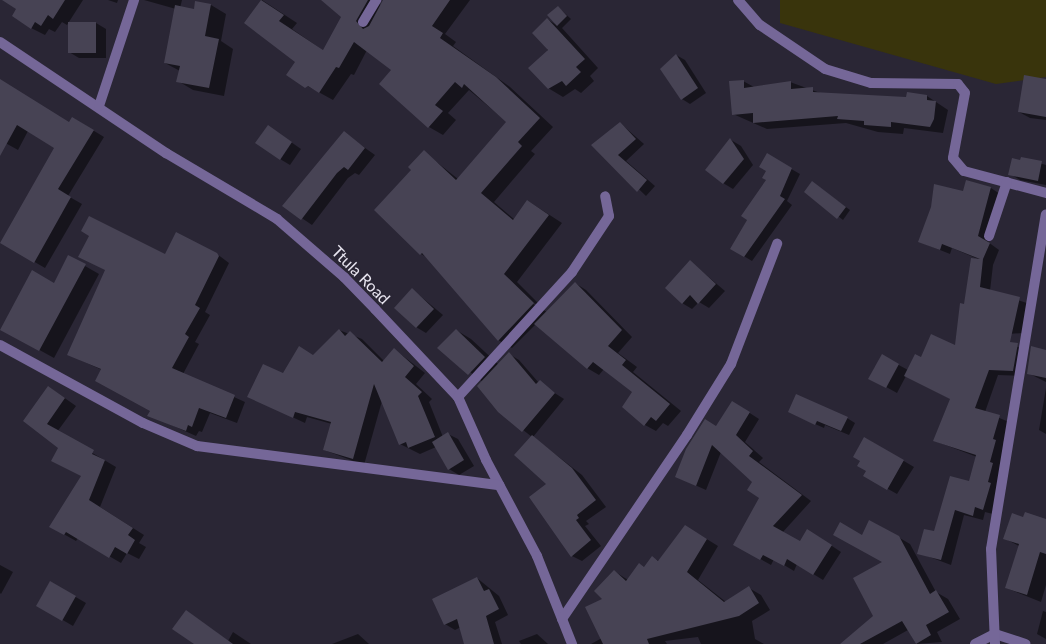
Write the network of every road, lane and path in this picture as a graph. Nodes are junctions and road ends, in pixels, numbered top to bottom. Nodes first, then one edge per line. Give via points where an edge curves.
1 (134, 0) edge
2 (376, 0) edge
3 (738, 0) edge
4 (363, 22) dead end
5 (0, 42) edge
6 (99, 106) junction
7 (1007, 182) junction
8 (1046, 193) edge
9 (606, 196) dead end
10 (1046, 214) edge
11 (989, 236) dead end
12 (777, 244) dead end
13 (0, 345) edge
14 (458, 397) junction
15 (499, 485) junction
16 (562, 619) junction
17 (995, 639) edge
18 (572, 644) edge
19 (975, 644) edge
20 (1025, 644) edge

1 - 6 street
2 - 4 street
3 - 7 street via 760,25 825,69 871,83 958,84 965,93 953,158 964,171
5 - 6 street, Ttula Road
6 - 14 street, Ttula Road via 166,153 239,195 296,234 344,277
7 - 8 street
7 - 11 street
9 - 14 street via 609,216 572,272
10 - 17 street via 991,549
12 - 16 street via 731,364
13 - 15 street via 143,423 197,446
14 - 15 street, Ttula Road
15 - 16 street, Ttula Road via 536,556
16 - 18 street, Ttula Road
17 - 19 street
17 - 20 street

